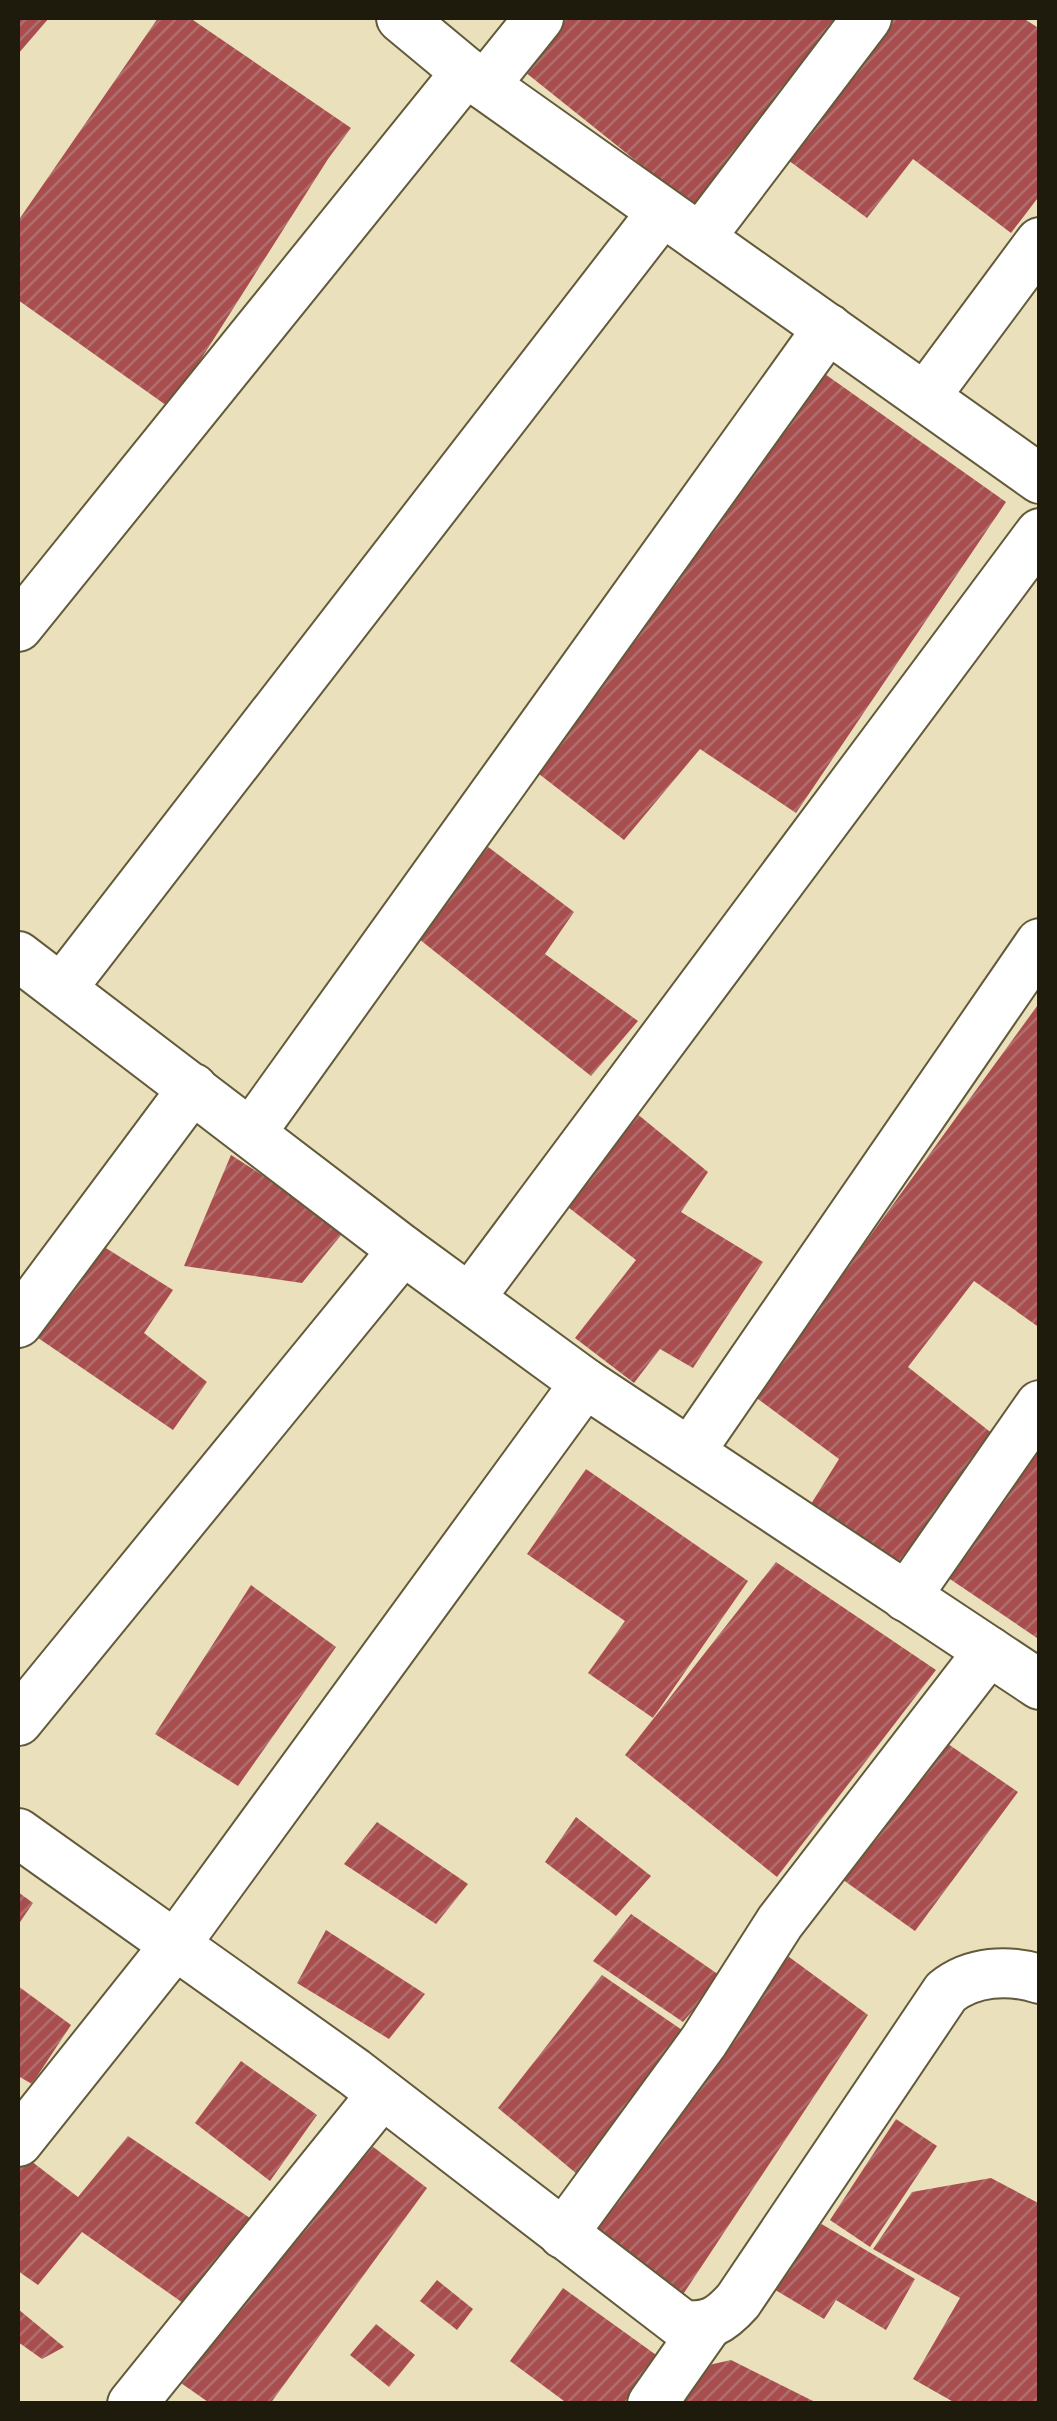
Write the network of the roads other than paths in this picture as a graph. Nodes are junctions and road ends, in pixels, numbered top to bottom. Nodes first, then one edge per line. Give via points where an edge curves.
1 (401, 18) edge
2 (539, 18) edge
3 (868, 18) edge
4 (475, 79) junction
5 (681, 225) junction
6 (1040, 242) edge
7 (828, 328) junction
8 (925, 397) junction
9 (1040, 478) edge
10 (1040, 533) edge
11 (18, 627) edge
12 (1040, 943) edge
13 (18, 956) edge
14 (62, 988) junction
15 (193, 1088) junction
16 (251, 1133) junction
17 (403, 1250) junction
18 (470, 1298) junction
19 (18, 1323) edge
20 (585, 1382) junction
21 (1040, 1406) edge
22 (690, 1452) junction
23 (906, 1597) junction
24 (989, 1651) junction
25 (1040, 1685) edge
26 (18, 1721) edge
27 (18, 1833) edge
28 (175, 1945) junction
29 (1040, 1979) edge
30 (382, 2094) junction
31 (18, 2142) edge
32 (563, 2234) junction
33 (706, 2327) junction
34 (132, 2404) edge
35 (652, 2404) edge

1 - 4 street
2 - 4 street
3 - 5 street
4 - 5 street
4 - 11 street
5 - 7 street
5 - 14 street
6 - 8 street
7 - 8 street
7 - 16 street
8 - 9 street
10 - 18 street
12 - 22 street
13 - 14 street
14 - 15 street
15 - 16 street
15 - 19 street
16 - 17 street
17 - 18 street
17 - 26 street
18 - 20 street
20 - 22 street
20 - 28 street
21 - 23 street
22 - 23 street
23 - 24 street
24 - 25 street
24 - 32 street via 780,1922 704,2041
27 - 28 street
28 - 30 street
28 - 31 street
29 - 33 street via 980,1975 946,1992 738,2301
30 - 32 street
30 - 34 street
32 - 33 street via 683,2325
33 - 35 street

